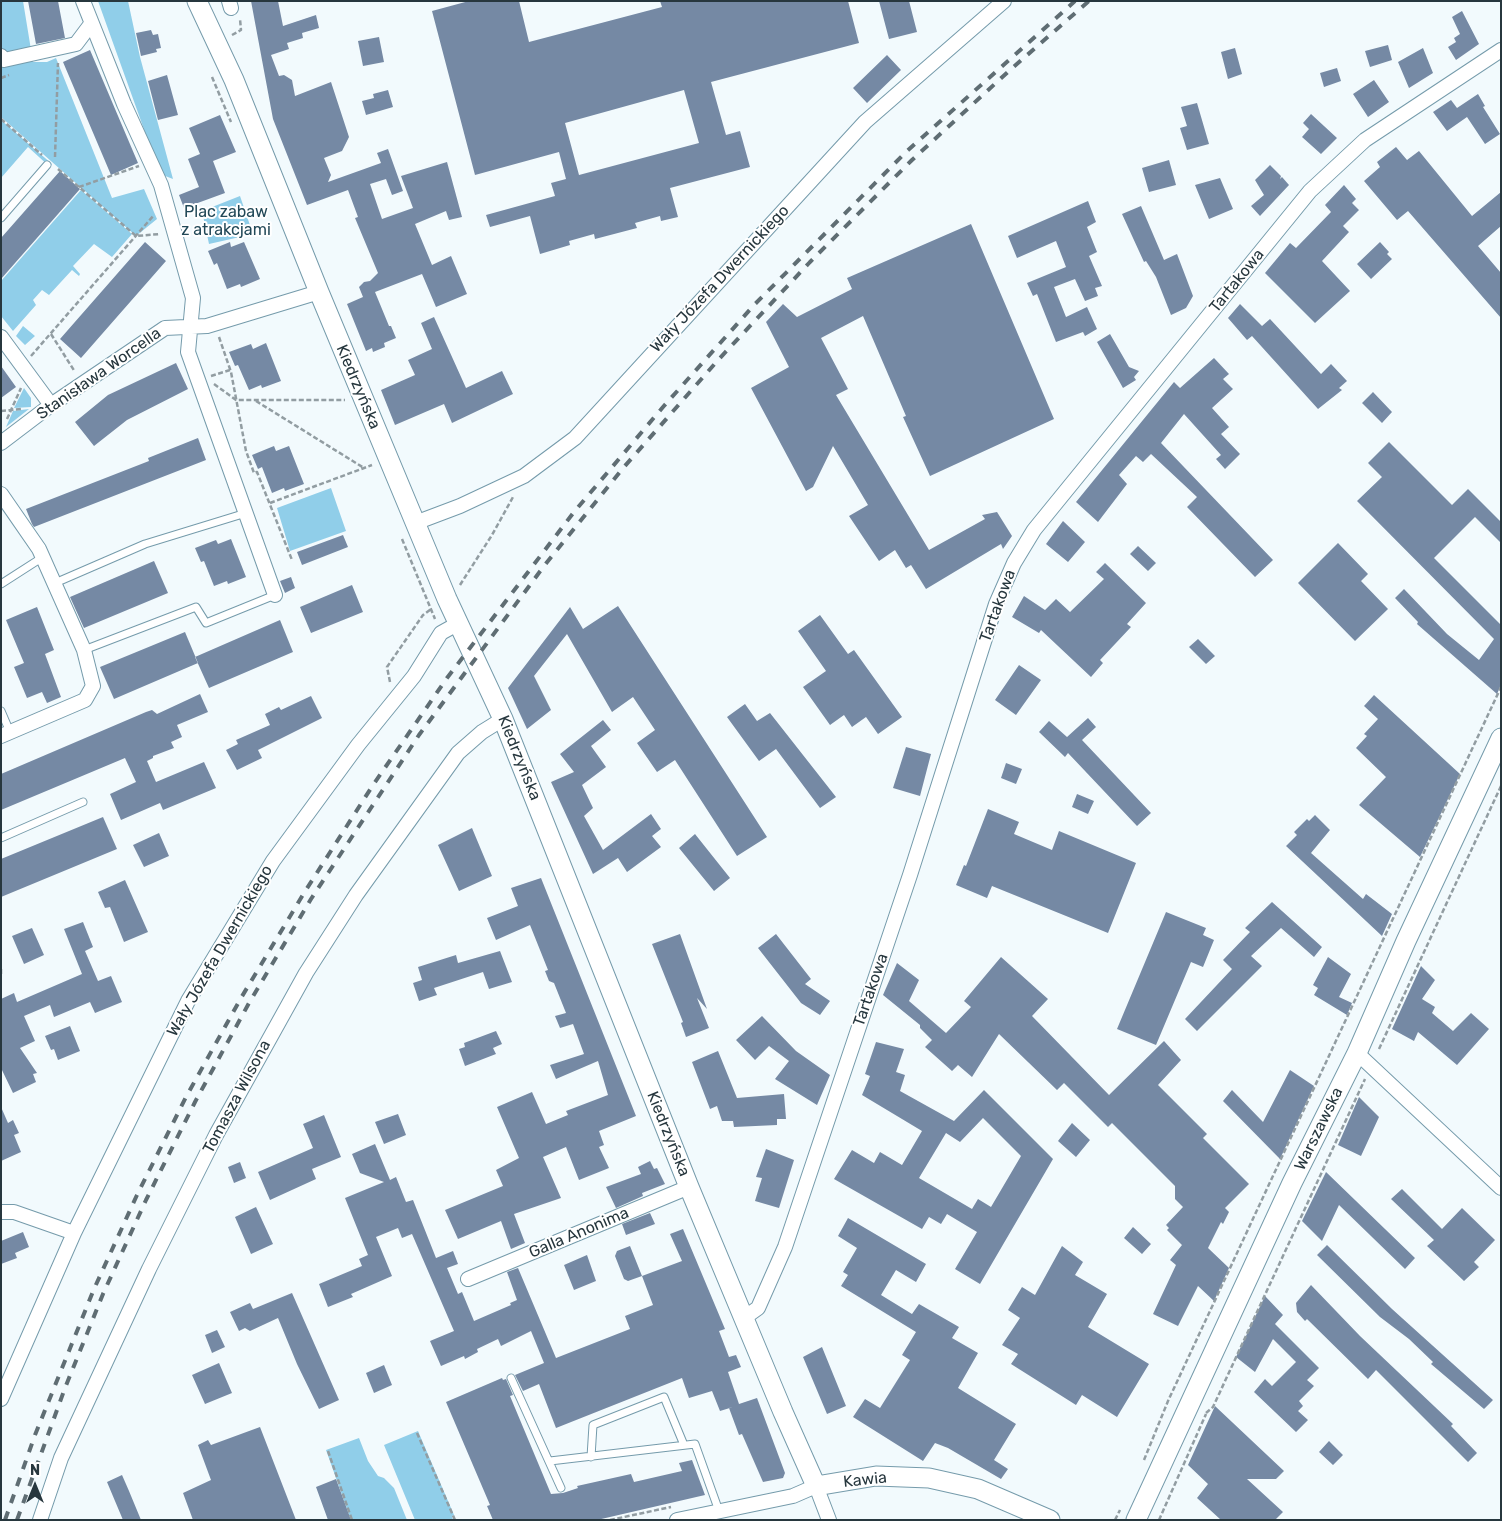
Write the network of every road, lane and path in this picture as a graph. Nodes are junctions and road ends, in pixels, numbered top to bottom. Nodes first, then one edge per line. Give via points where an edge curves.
1 (83, 1) edge
2 (197, 1) edge
3 (1004, 1) edge
4 (230, 4) edge
5 (91, 24) junction
6 (216, 42) junction
7 (1501, 50) edge
8 (1, 56) edge
9 (58, 56) dead end
10 (1, 119) edge
11 (47, 162) joint
12 (142, 165) dead end
13 (78, 187) junction
14 (160, 208) dead end
15 (1, 218) edge
16 (166, 234) dead end
17 (136, 236) junction
18 (318, 292) junction
19 (214, 324) junction
20 (190, 326) junction
21 (51, 334) junction
22 (1, 337) edge
23 (28, 359) dead end
24 (230, 370) junction
25 (78, 378) dead end
26 (22, 386) dead end
27 (236, 400) junction
28 (254, 400) junction
29 (345, 400) dead end
30 (51, 405) junction
31 (4, 425) dead end
32 (1, 443) edge
33 (372, 465) dead end
34 (364, 468) junction
35 (524, 476) junction
36 (1, 494) edge
37 (270, 503) junction
38 (246, 512) junction
39 (415, 523) junction
40 (43, 557) junction
41 (292, 560) dead end
42 (55, 583) junction
43 (1, 584) edge
44 (275, 596) joint
45 (448, 601) junction
46 (459, 624) junction
47 (84, 650) junction
48 (1501, 687) edge
49 (400, 693) junction
50 (1, 711) edge
51 (503, 719) junction
52 (6, 734) edge
53 (1501, 738) edge
54 (1501, 786) edge
55 (83, 802) dead end
56 (1, 838) edge
57 (1, 969) edge
58 (1, 976) edge
59 (1357, 1053) junction
60 (1370, 1067) junction
61 (689, 1187) junction
62 (1501, 1188) edge
63 (1, 1212) edge
64 (74, 1233) junction
65 (468, 1279) dead end
66 (744, 1318) junction
67 (511, 1378) dead end
68 (1, 1399) edge
69 (417, 1433) dead end
70 (684, 1445) junction
71 (328, 1451) dead end
72 (591, 1456) junction
73 (550, 1461) junction
74 (1140, 1466) dead end
75 (816, 1486) junction
76 (561, 1488) dead end
77 (1122, 1508) dead end
78 (719, 1511) junction
79 (40, 1520) edge
80 (352, 1520) edge
81 (455, 1520) edge
82 (677, 1520) edge
83 (830, 1520) edge
84 (1050, 1520) edge
85 (1116, 1520) edge
86 (1136, 1520) edge
87 (1159, 1520) edge

1 - 5 street
2 - 6 street, Kiedrzyńska
3 - 35 street, Wały Józefa Dwernickiego via 865,122 575,438
4 - 6 path via 238,7 241,30
5 - 8 street via 76,44 4,60
5 - 20 street via 161,184 193,298
6 - 18 street, Kiedrzyńska
7 - 66 street, Tartakowa via 1365,140 1310,191 1034,530 1014,563 996,604 910,875 784,1247 758,1308
9 - 13 path via 54,166
10 - 11 path
11 - 15 lane
12 - 13 path
13 - 17 path
14 - 17 path
16 - 17 path
17 - 21 path
18 - 19 street, Stanisława Worcella
18 - 39 street, Kiedrzyńska
19 - 20 street, Stanisława Worcella
19 - 24 path
20 - 30 street, Stanisława Worcella via 165,328
20 - 38 street via 188,352
21 - 23 path
21 - 25 path
22 - 30 street
24 - 27 path
24 - 27 path via 206,378
26 - 31 path
27 - 28 path
27 - 37 path via 246,451
28 - 29 path
28 - 34 path
30 - 32 street, Stanisława Worcella
33 - 34 path
34 - 37 path
35 - 39 street, Wały Józefa Dwernickiego
35 - 45 path via 492,535
36 - 40 street
37 - 41 path
38 - 42 lane via 145,544
38 - 44 street
39 - 45 street, Kiedrzyńska
40 - 42 street
40 - 43 lane
42 - 47 street
44 - 47 lane via 206,623 196,607
45 - 46 street, Kiedrzyńska
45 - 49 path via 423,615 386,668 390,681
46 - 49 street, Wały Józefa Dwernickiego via 441,633
46 - 51 street, Kiedrzyńska
47 - 52 street via 93,686 85,700
48 - 74 path
49 - 64 street, Wały Józefa Dwernickiego via 278,853 188,1001
50 - 52 lane
51 - 61 street, Kiedrzyńska
51 - 79 street, Tomasza Wilsona via 458,753 356,895 297,988 216,1135 107,1356 61,1458
53 - 59 street, Warszawska
54 - 60 path
55 - 56 lane
57 - 58 path
59 - 60 street
59 - 86 street, Warszawska via 1292,1183
60 - 62 street
60 - 87 path via 1213,1407 1206,1413
61 - 65 street, Galla Anonima
61 - 66 street, Kiedrzyńska
63 - 64 street via 14,1212
64 - 68 street, Wały Józefa Dwernickiego
66 - 75 street, Kiedrzyńska
67 - 73 lane
69 - 81 path
70 - 72 lane
70 - 72 lane via 664,1397 593,1425
70 - 78 lane via 694,1444
71 - 80 path
72 - 73 lane
73 - 76 lane
75 - 78 street, Kawia via 793,1496
75 - 83 street, Kiedrzyńska
75 - 84 street, Kawia via 876,1476 929,1478 978,1489
77 - 85 path
78 - 82 street, Kawia

